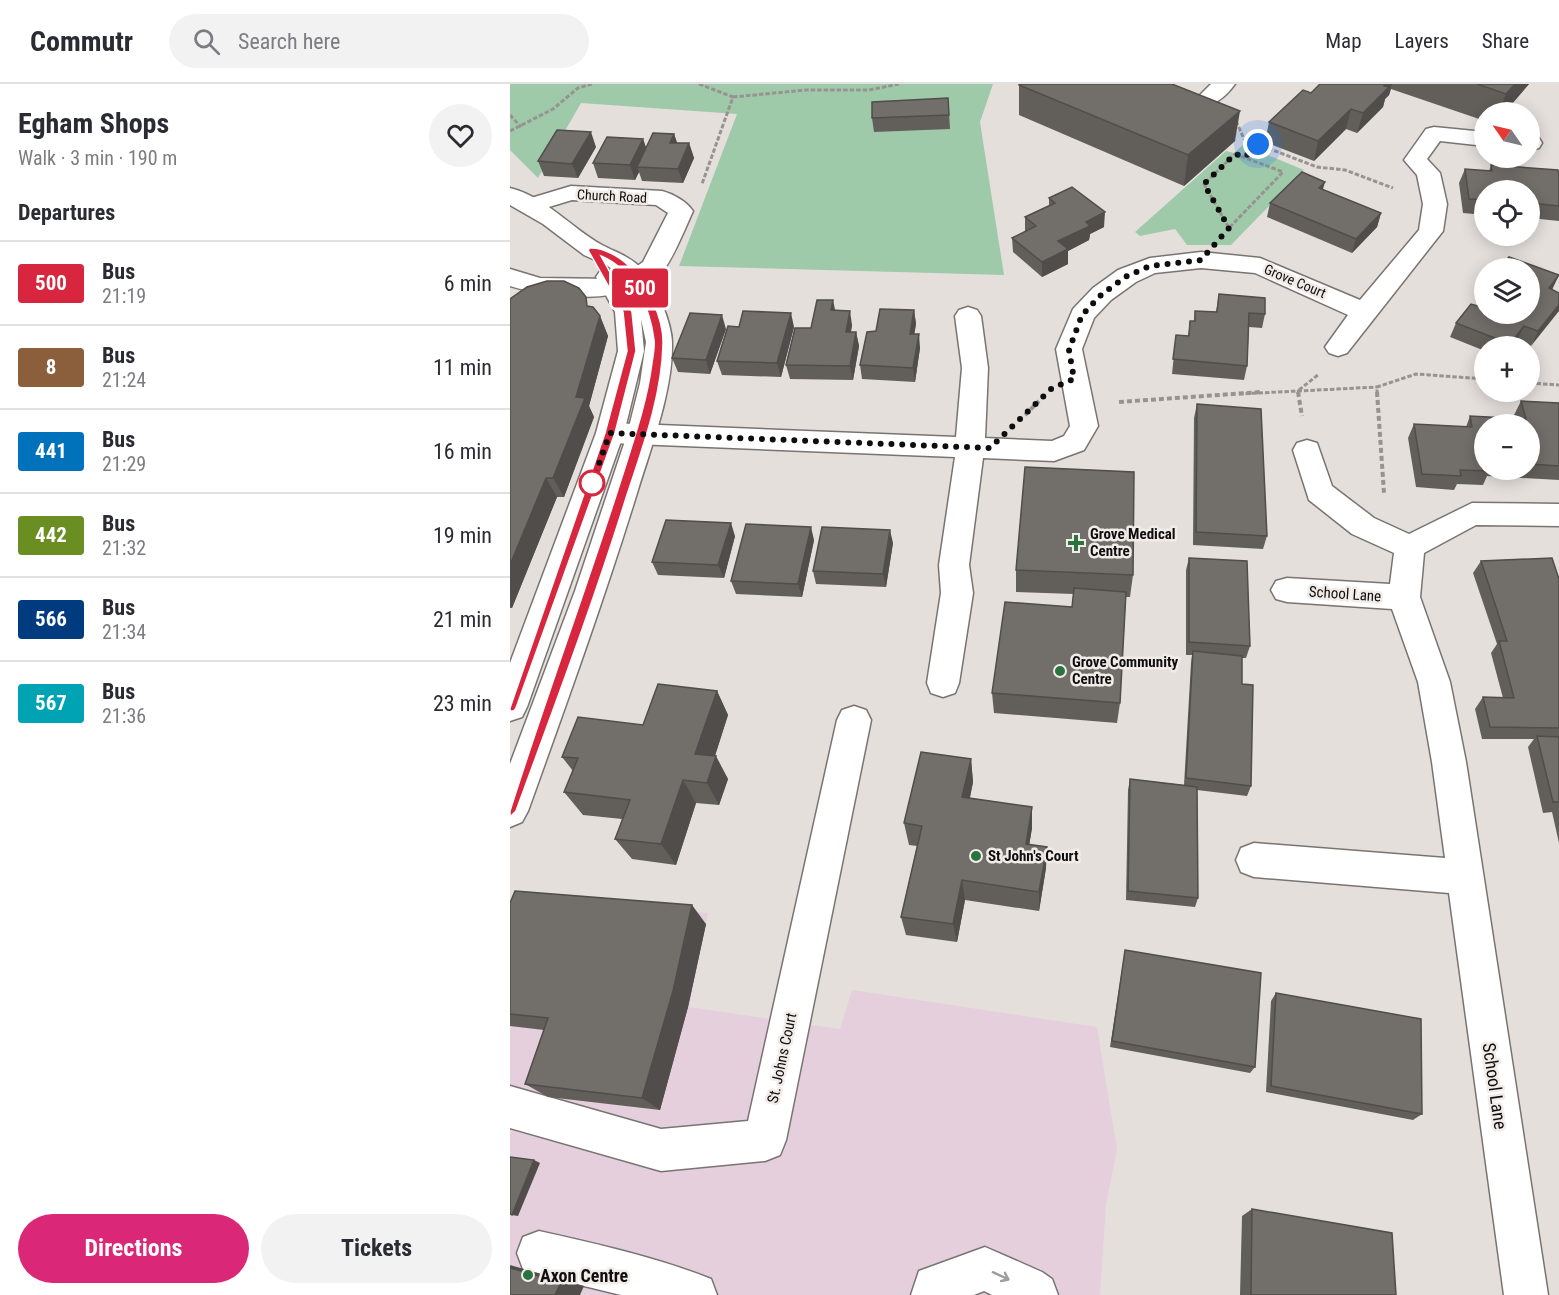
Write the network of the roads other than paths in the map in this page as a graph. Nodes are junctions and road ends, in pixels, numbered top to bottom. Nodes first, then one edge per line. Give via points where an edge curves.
1 (1224, 84) edge
2 (1206, 100) edge
3 (1474, 138) edge
4 (517, 203) edge
5 (510, 278) edge
6 (626, 283) junction
7 (1364, 312) junction
8 (968, 316) dead end
9 (1338, 347) dead end
10 (610, 433) junction
11 (641, 435) junction
12 (980, 448) junction
13 (1307, 450) dead end
14 (1559, 515) edge
15 (1410, 547) junction
16 (1287, 590) dead end
17 (1404, 597) junction
18 (943, 683) dead end
19 (510, 708) edge
20 (854, 720) dead end
21 (510, 811) edge
22 (1254, 860) dead end
23 (1465, 877) junction
24 (510, 1107) edge
25 (539, 1253) dead end
26 (695, 1295) edge
27 (933, 1295) edge
28 (1036, 1295) edge
29 (1526, 1295) edge

1 - 2 street
3 - 7 street via 1434,134 1414,160 1428,173 1435,204 1431,231
4 - 6 street, Church Road via 593,250 617,260
4 - 6 street, Church Road via 571,193 662,198 681,211 653,267
5 - 6 street via 538,286
6 - 10 street, Church Road via 631,351
6 - 11 street, Church Road via 654,317 659,342 654,384
7 - 9 street
7 - 12 street, Grove Court via 1260,266 1201,260 1150,266 1102,294 1082,315 1069,350 1084,426 1074,443 1054,451
8 - 12 street
10 - 11 street, Grove Court
10 - 19 street, Church Road
11 - 12 street, Grove Court
11 - 21 street, Church Road via 591,591
12 - 18 street via 968,476 954,565 957,593
13 - 15 street via 1319,492 1363,526
14 - 15 street via 1472,514
15 - 17 street, School Lane
16 - 17 street, School Lane
17 - 23 street, School Lane via 1434,682
20 - 24 street, St. Johns Court via 765,1140 661,1150
22 - 23 street
23 - 29 street, School Lane
25 - 26 street
27 -> 28 street via 935,1287 985,1269

